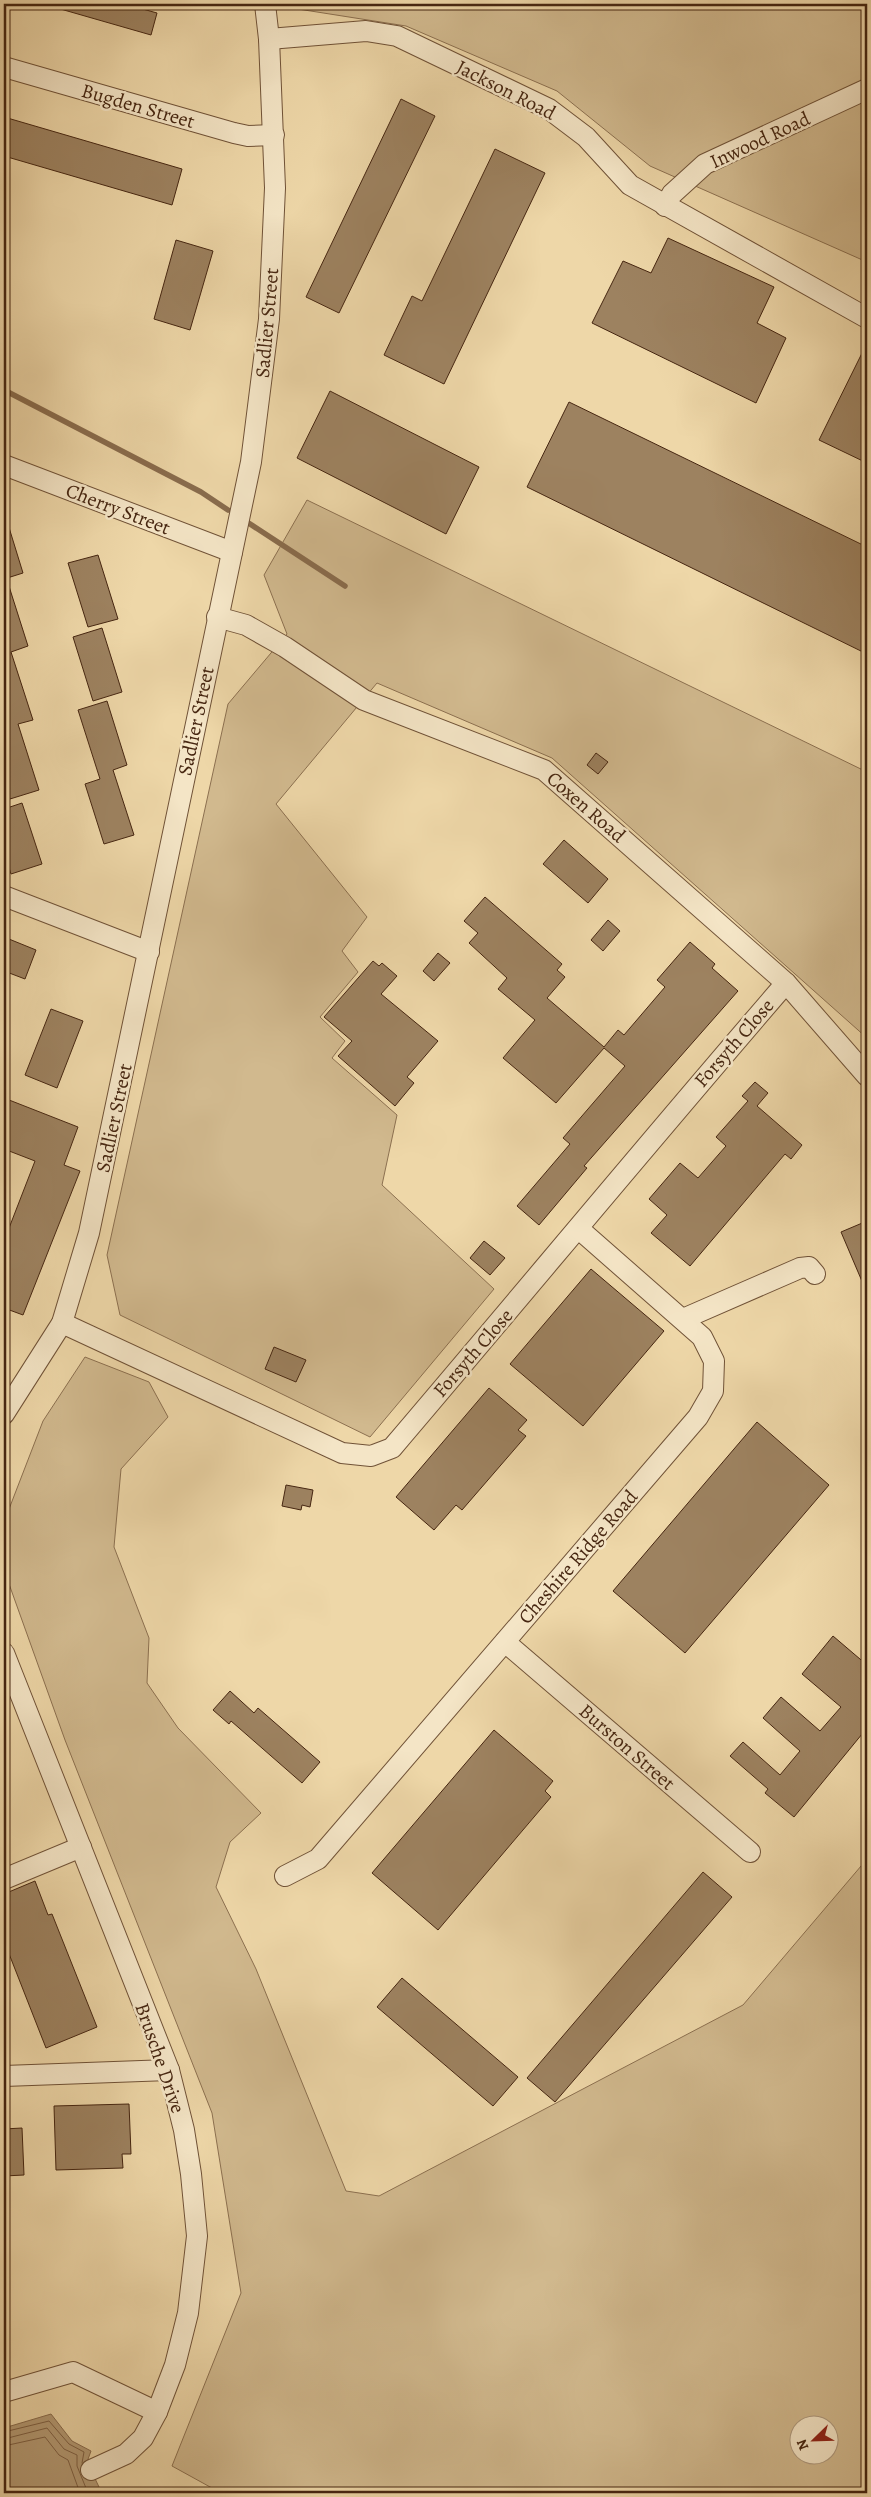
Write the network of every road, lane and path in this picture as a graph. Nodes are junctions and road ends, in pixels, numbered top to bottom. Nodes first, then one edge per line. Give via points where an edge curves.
1 (265, 4) edge
2 (269, 39) junction
3 (4, 67) edge
4 (867, 89) edge
5 (274, 135) junction
6 (665, 206) junction
7 (867, 318) edge
8 (4, 465) edge
9 (232, 552) junction
10 (217, 617) junction
11 (4, 896) edge
12 (149, 952) junction
13 (786, 984) junction
14 (867, 1076) edge
15 (579, 1229) junction
16 (815, 1274) dead end
17 (683, 1319) junction
18 (62, 1323) junction
19 (4, 1414) edge
20 (505, 1642) junction
21 (4, 1653) edge
22 (81, 1847) junction
23 (750, 1852) dead end
24 (285, 1876) dead end
25 (4, 1879) edge
26 (168, 2070) junction
27 (4, 2076) edge
28 (4, 2392) edge
29 (157, 2412) junction
30 (91, 2470) dead end

1 - 2 lane, Sadlier Street
2 - 5 lane, Sadlier Street
2 - 6 lane, Jackson Road via 366,31 397,36 549,109 586,137 630,185
3 - 5 lane, Bugden Street via 234,133
4 - 6 lane, Inwood Road via 705,164 672,194
5 - 9 lane, Sadlier Street via 273,240 265,359 251,462
6 - 7 lane, Jackson Road
8 - 9 lane, Cherry Street
9 - 10 lane, Sadlier Street
10 - 12 lane, Sadlier Street
10 - 13 lane, Coxen Road via 246,625 285,647 364,700 544,770
11 - 12 lane
12 - 18 lane, Sadlier Street via 90,1233
13 - 14 lane, Coxen Road
13 - 15 lane, Forsyth Close via 680,1105
15 - 17 lane, Cheshire Ridge Road
15 - 18 lane, Forsyth Close via 392,1448 371,1456 342,1453
16 - 17 lane via 809,1267 800,1268
17 - 20 lane, Cheshire Ridge Road via 702,1337 714,1362 713,1391 698,1416
18 - 19 lane, Sadlier Street
20 - 23 lane, Burston Street
20 - 24 lane, Cheshire Ridge Road via 318,1858
21 - 22 lane, Brusche Drive
22 - 25 lane
22 - 26 lane, Brusche Drive
26 - 27 lane
26 - 29 lane, Brusche Drive via 184,2130 197,2236 188,2313 175,2365
28 - 29 lane via 73,2372
29 - 30 lane, Brusche Drive via 143,2438 126,2454

